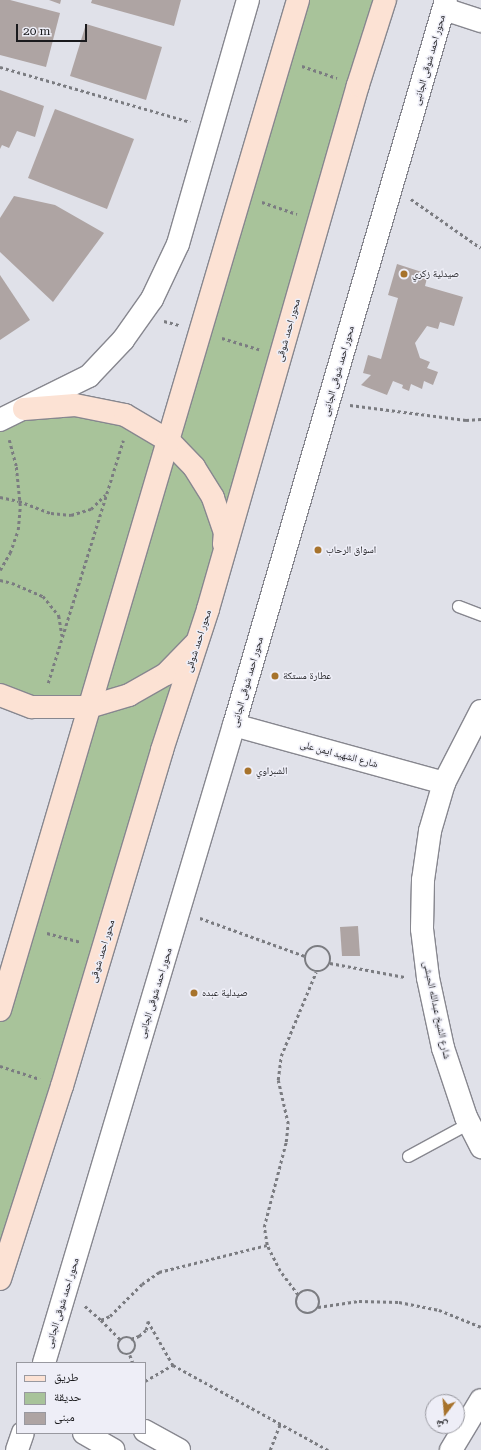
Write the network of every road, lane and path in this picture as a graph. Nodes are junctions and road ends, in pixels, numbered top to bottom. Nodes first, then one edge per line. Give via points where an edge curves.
1 (248, 0) edge
2 (298, 0) edge
3 (385, 0) edge
4 (445, 5) edge
5 (481, 21) edge
6 (281, 59) junction
7 (0, 67) edge
8 (358, 85) junction
9 (212, 128) junction
10 (392, 185) junction
11 (241, 195) junction
12 (320, 222) junction
13 (481, 248) edge
14 (142, 314) junction
15 (201, 332) junction
16 (281, 355) junction
17 (328, 402) junction
18 (24, 409) junction
19 (129, 418) junction
20 (481, 420) edge
21 (4, 429) edge
22 (169, 441) junction
23 (106, 495) junction
24 (0, 497) edge
25 (19, 501) junction
26 (223, 557) junction
27 (0, 570) edge
28 (0, 580) edge
29 (458, 606) dead end
30 (208, 609) junction
31 (481, 615) edge
32 (62, 638) junction
33 (0, 695) edge
34 (41, 707) junction
35 (89, 707) junction
36 (481, 711) edge
37 (234, 725) junction
38 (444, 783) junction
39 (179, 911) junction
40 (24, 928) junction
41 (102, 948) junction
42 (305, 956) junction
43 (330, 963) junction
44 (316, 972) junction
45 (428, 978) junction
46 (0, 1010) edge
47 (0, 1066) edge
48 (62, 1086) junction
49 (469, 1123) junction
50 (481, 1146) edge
51 (408, 1156) dead end
52 (267, 1245) junction
53 (0, 1279) edge
54 (66, 1291) junction
55 (298, 1295) junction
56 (318, 1307) junction
57 (101, 1320) junction
58 (481, 1327) edge
59 (131, 1339) junction
60 (50, 1340) junction
61 (121, 1340) junction
62 (130, 1355) junction
63 (44, 1362) edge
64 (57, 1362) edge
65 (134, 1362) edge
66 (173, 1365) junction
67 (146, 1380) edge
68 (481, 1400) edge
69 (280, 1424) junction
70 (146, 1432) edge
71 (23, 1434) edge
72 (86, 1434) edge
73 (17, 1450) edge
74 (114, 1450) edge
75 (179, 1450) edge
76 (270, 1450) edge
77 (328, 1450) edge
78 (451, 1450) edge

1 - 9 street
2 - 6 main road
3 - 8 main road, محور احمد شوقى
4 - 5 street
4 - 10 street, محور احمد شوقى الجانبى
6 - 8 path
6 - 11 main road
7 - 9 path
8 - 12 main road, محور احمد شوقى
9 - 14 street via 178,244 152,299
10 - 13 path
10 - 17 street, محور احمد شوقى الجانبى
11 - 12 path
11 - 15 main road
12 - 16 main road, محور احمد شوقى
14 - 15 path
14 - 18 street via 123,340 89,376
15 - 16 path
15 - 22 main road
16 - 26 main road, محور احمد شوقى
17 - 20 path
17 - 37 street, محور احمد شوقى الجانبى
18 - 19 main road via 75,405
18 - 21 street
19 - 22 main road
19 - 23 path
21 - 25 path via 16,466
22 - 26 main road via 194,467 213,498 225,532
22 - 35 main road
23 - 25 path via 90,509 71,515 51,513
23 - 32 path
24 - 25 path
25 - 27 path via 18,530 10,553
26 - 30 main road, محور احمد شوقى
28 - 32 path via 43,596 59,616
29 - 31 lane
30 - 35 main road via 196,644 166,674 129,695
30 - 41 main road, محور احمد شوقى
32 - 34 path
33 - 34 main road via 32,707
34 - 35 main road
35 - 40 main road
36 - 38 street, شارع الشيخ عبدالله الحبشى
37 - 38 street, شارع الشهيد ايمن على
37 - 39 street, محور احمد شوقى الجانبى
38 - 45 street, شارع الشيخ عبدالله الحبشى via 430,831 423,880 422,929
39 - 42 path
39 - 54 street, محور احمد شوقى الجانبى
40 - 41 path
40 - 46 main road
41 - 48 main road, محور احمد شوقى
42 - 43 path via 312,948 318,946 328,952
42 - 44 path via 309,969
43 - 44 path via 327,968
43 - 45 path via 394,976
44 - 52 path via 281,1056 278,1080 288,1124 286,1142 264,1227
45 - 49 street, شارع الشيخ عبدالله الحبشى via 443,1048
47 - 48 path
48 - 53 main road, محور احمد شوقى
49 - 50 street, شارع الشيخ عبدالله الحبشى
49 - 51 lane
52 - 55 path via 280,1272
52 - 57 path via 158,1272 110,1316
54 - 57 path
54 - 60 street, محور احمد شوقى الجانبى
55 - 56 path via 303,1291 314,1292 318,1296
55 - 56 path via 296,1305 304,1313 314,1312
56 - 58 path via 359,1301 400,1302 439,1310
57 - 61 path
59 - 61 path
59 - 62 path via 136,1347
59 - 66 path via 140,1336 146,1330 148,1321
60 - 63 street, محور احمد شوقى الجانبى
60 - 64 street
61 - 62 path via 118,1349 125,1355
62 - 65 path
66 - 67 path
66 - 69 path
68 - 78 street
69 - 76 path
69 - 77 path
70 - 75 street
71 - 73 street
72 - 74 street

